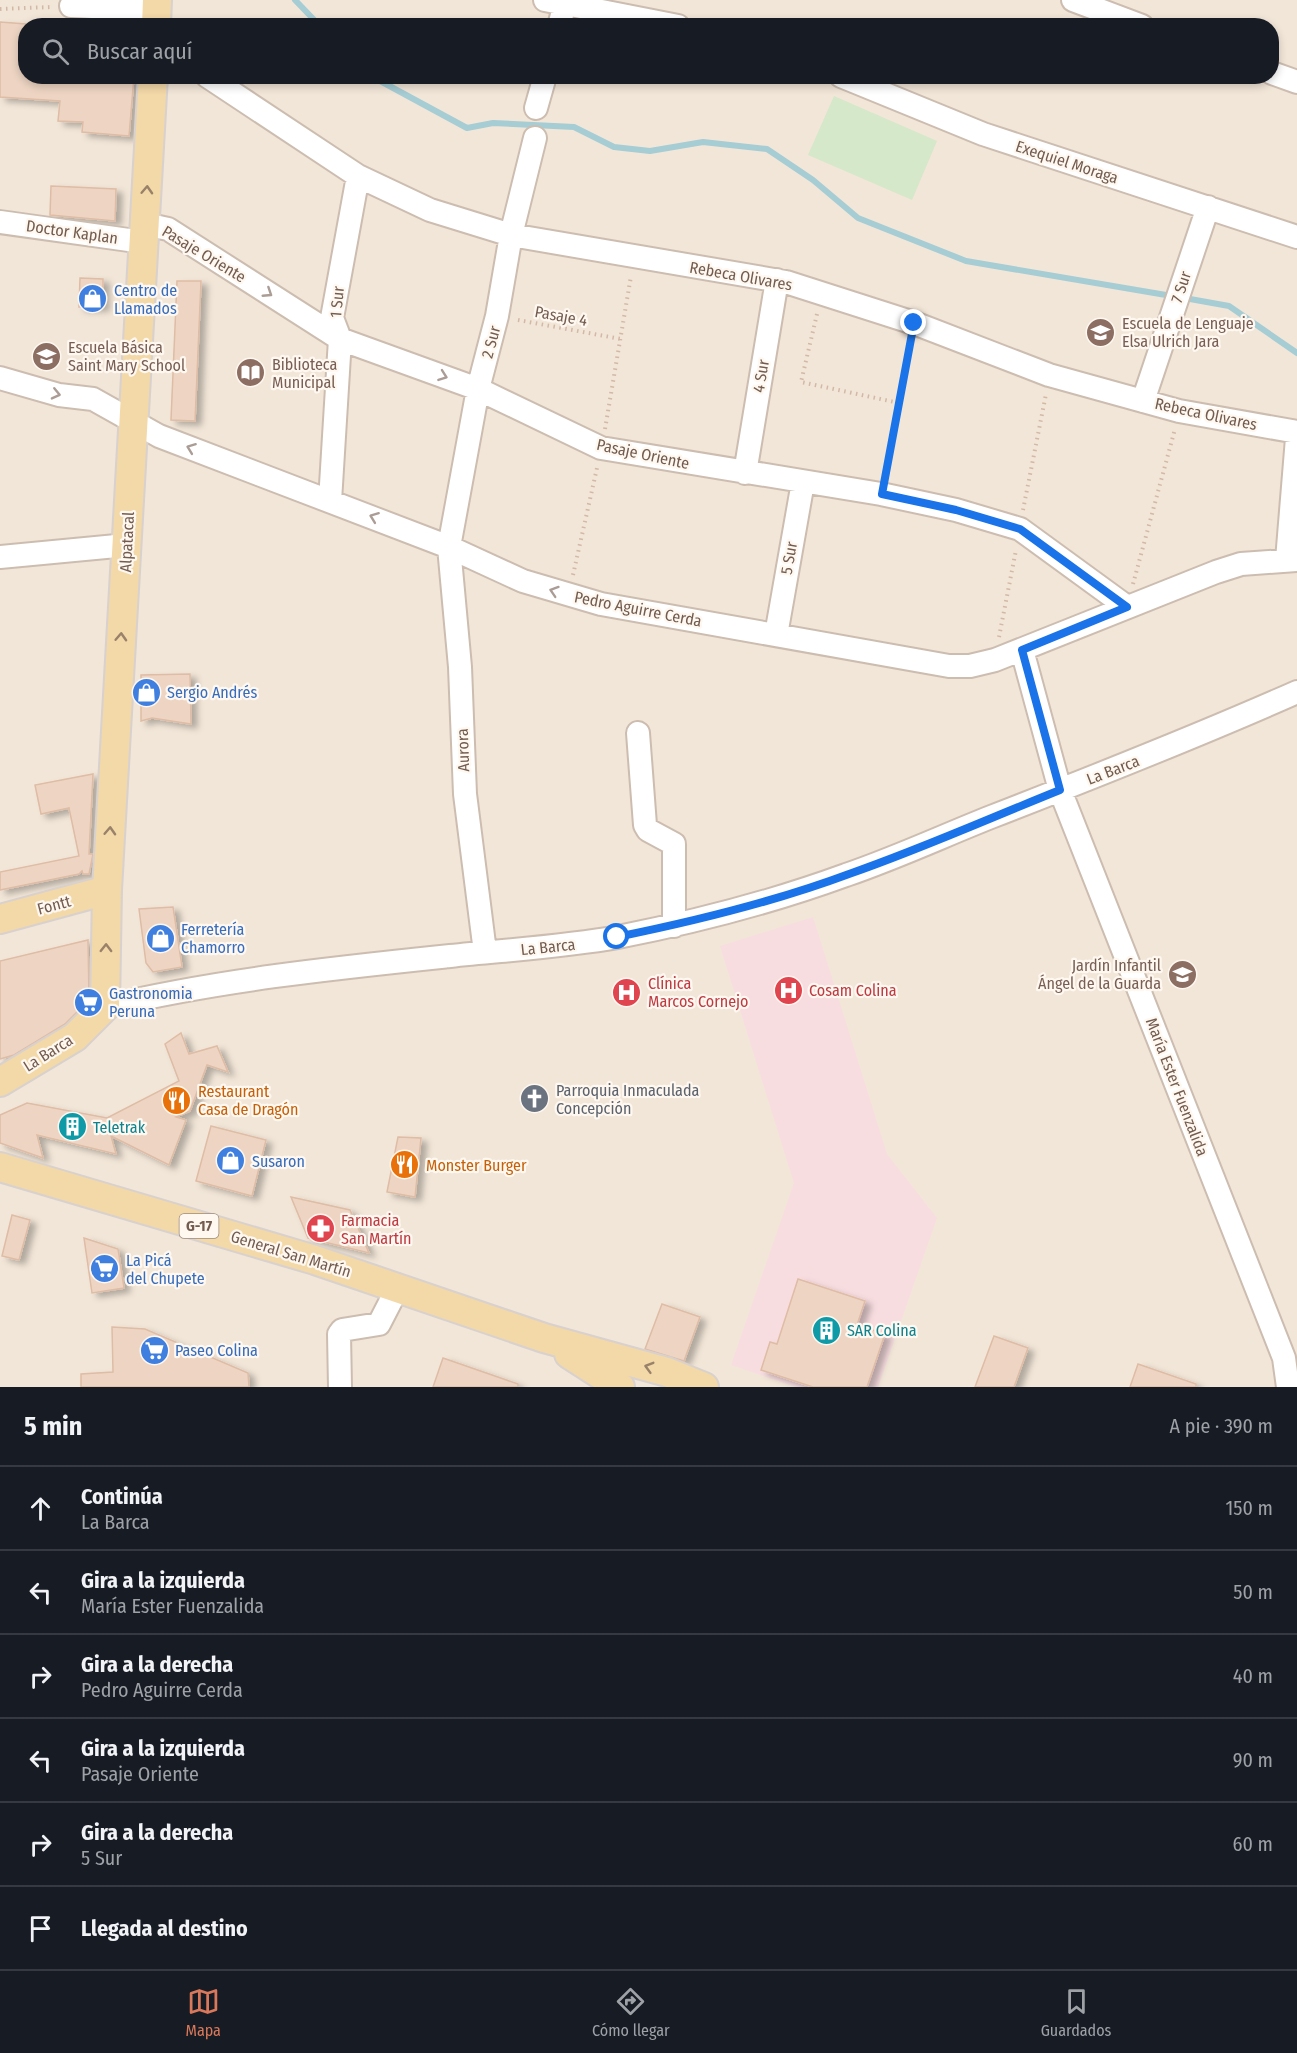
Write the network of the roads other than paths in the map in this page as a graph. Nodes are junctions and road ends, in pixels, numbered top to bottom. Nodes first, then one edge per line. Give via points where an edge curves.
1 (1073, 0) edge
2 (559, 1) edge
3 (70, 6) road end
4 (157, 12) edge
5 (559, 18) edge
6 (640, 18) edge
7 (1121, 18) edge
8 (1279, 76) edge
9 (1297, 82) edge
10 (153, 84) edge
11 (219, 84) edge
12 (543, 84) edge
13 (861, 84) edge
14 (536, 108) dead end
15 (535, 138) dead end
16 (357, 177) junction
17 (1208, 207) junction
18 (0, 222) edge
19 (144, 233) junction
20 (511, 235) junction
21 (1297, 237) edge
22 (777, 280) junction
23 (340, 339) junction
24 (0, 378) edge
25 (478, 389) junction
26 (1143, 401) junction
27 (134, 420) junction
28 (1297, 432) edge
29 (1297, 438) edge
30 (746, 473) junction
31 (803, 482) junction
32 (330, 501) junction
33 (127, 545) junction
34 (449, 547) junction
35 (0, 557) edge
36 (1292, 560) edge
37 (1127, 607) junction
38 (776, 635) junction
39 (1022, 650) junction
40 (1297, 692) edge
41 (638, 733) dead end
42 (1060, 790) junction
43 (107, 890) junction
44 (0, 919) edge
45 (674, 926) junction
46 (484, 952) junction
47 (105, 1007) junction
48 (0, 1082) edge
49 (0, 1167) edge
50 (397, 1289) junction
51 (544, 1338) junction
52 (1292, 1384) edge
53 (340, 1387) edge
54 (620, 1387) edge
55 (704, 1387) edge

1 - 7 street
2 - 5 street
2 - 6 street
3 - 4 street
8 - 9 street
19 -> 10 main road, Alpatacal
11 - 16 street, Rebeca Olivares
12 - 14 street
13 - 17 street, Exequiel Moraga via 983,134
15 - 20 street, 2 Sur
16 - 20 street, Rebeca Olivares via 430,210
16 - 23 street, 1 Sur via 332,318
17 - 21 street, Exequiel Moraga
17 - 26 street, 7 Sur
18 - 19 street, Doctor Kaplan
19 -> 23 street, Pasaje Oriente via 168,229
19 - 27 main road, Alpatacal
20 - 22 street, Rebeca Olivares
20 - 25 street, 2 Sur via 497,316
22 - 26 street, Rebeca Olivares via 914,323 1049,375
22 - 30 street, 4 Sur
23 -> 25 street, Pasaje Oriente
23 - 32 street, 1 Sur
24 -> 27 street, Pedro Aguirre Cerda via 59,395 93,399
25 - 30 street, Pasaje Oriente via 601,448
25 - 34 street, 2 Sur
26 - 28 street, Rebeca Olivares
32 -> 27 street, Pedro Aguirre Cerda via 159,436
27 - 33 main road, Alpatacal
29 - 36 street
30 - 31 street, Pasaje Oriente
31 - 37 street, Pasaje Oriente via 956,510 1020,529
31 - 38 street, 5 Sur
34 -> 32 street, Pedro Aguirre Cerda
33 - 35 street
43 -> 33 main road, Alpatacal
38 -> 34 street, Pedro Aguirre Cerda via 569,596 523,581
34 - 46 street, Aurora via 460,667 465,794
36 - 37 street, Pedro Aguirre Cerda via 1232,567
37 - 39 street, Pedro Aguirre Cerda
38 - 39 street, Pedro Aguirre Cerda via 949,666 970,666
39 - 42 street, María Ester Fuenzalida
40 - 42 street, La Barca via 1184,742
41 - 45 street via 645,825 674,844
42 - 45 street, La Barca via 848,875
42 - 52 street, María Ester Fuenzalida
43 - 44 main road, Fontt
47 -> 43 main road, Alpatacal
45 - 46 street, La Barca via 560,947
46 - 47 street, La Barca via 211,985
47 - 48 main road, La Barca via 75,1037
49 - 50 main road, General San Martín / G-17 via 315,1260
50 - 51 main road, General San Martín / G-17
50 - 53 street via 379,1324 342,1330 339,1334
51 - 54 main road, General San Martín / G-17
55 -> 51 main road, General San Martín / G-17 via 667,1372

